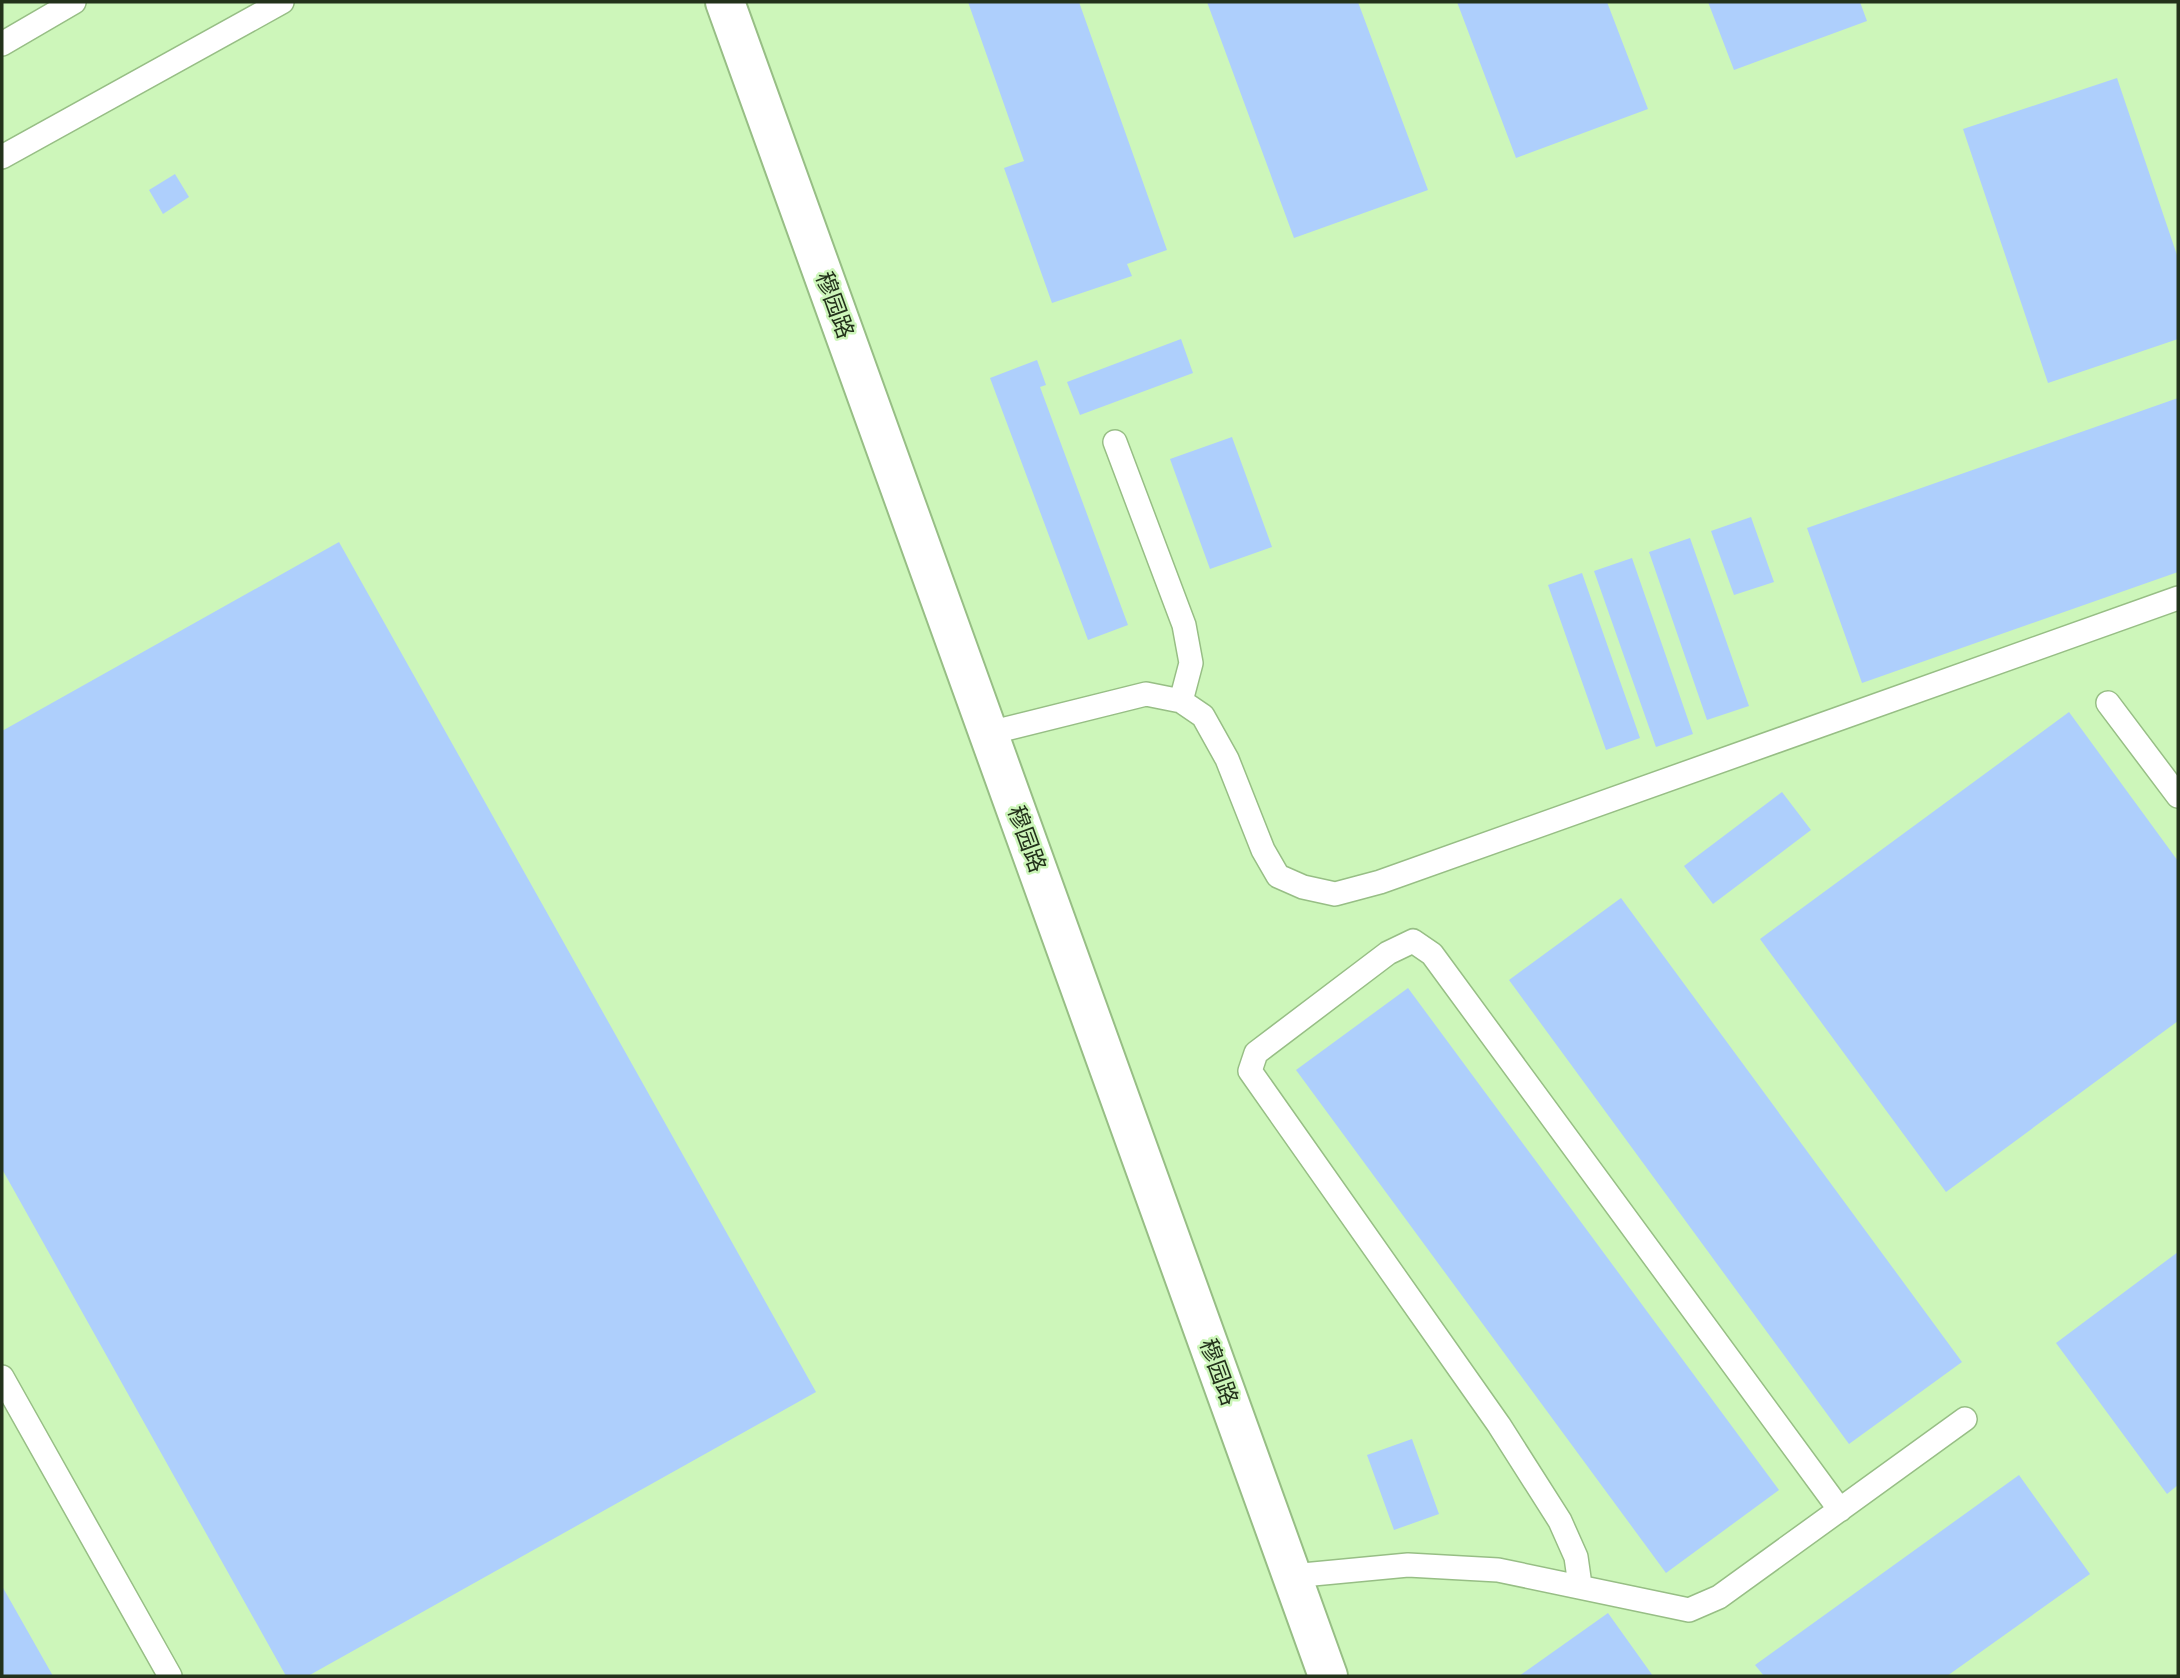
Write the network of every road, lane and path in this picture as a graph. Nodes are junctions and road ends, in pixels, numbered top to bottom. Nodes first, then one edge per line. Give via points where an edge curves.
1 (74, 2) edge
2 (282, 2) edge
3 (725, 2) edge
4 (2, 44) edge
5 (2, 157) edge
6 (1115, 442) dead end
7 (2178, 598) edge
8 (1181, 701) junction
9 (2108, 703) dead end
10 (989, 733) junction
11 (2178, 796) edge
12 (2, 1377) edge
13 (1965, 1419) dead end
14 (1840, 1510) junction
15 (1292, 1576) junction
16 (1580, 1585) junction
17 (170, 1676) edge
18 (1328, 1676) edge

1 - 4 lane
2 - 5 lane
3 - 10 street, 穆园路
6 - 8 lane via 1184,625 1191,663
7 - 8 lane via 1335,894 1278,876 1227,759 1203,716
8 - 10 lane via 1146,694
9 - 11 lane
10 - 15 street, 穆园路
12 - 17 lane
13 - 14 lane
14 - 16 lane via 1719,1597 1689,1610 1647,1604
14 - 16 lane via 1433,954 1413,941 1388,953 1256,1053 1250,1071 1554,1510 1576,1557
15 - 16 lane via 1408,1565 1498,1570
15 - 18 street, 穆园路

